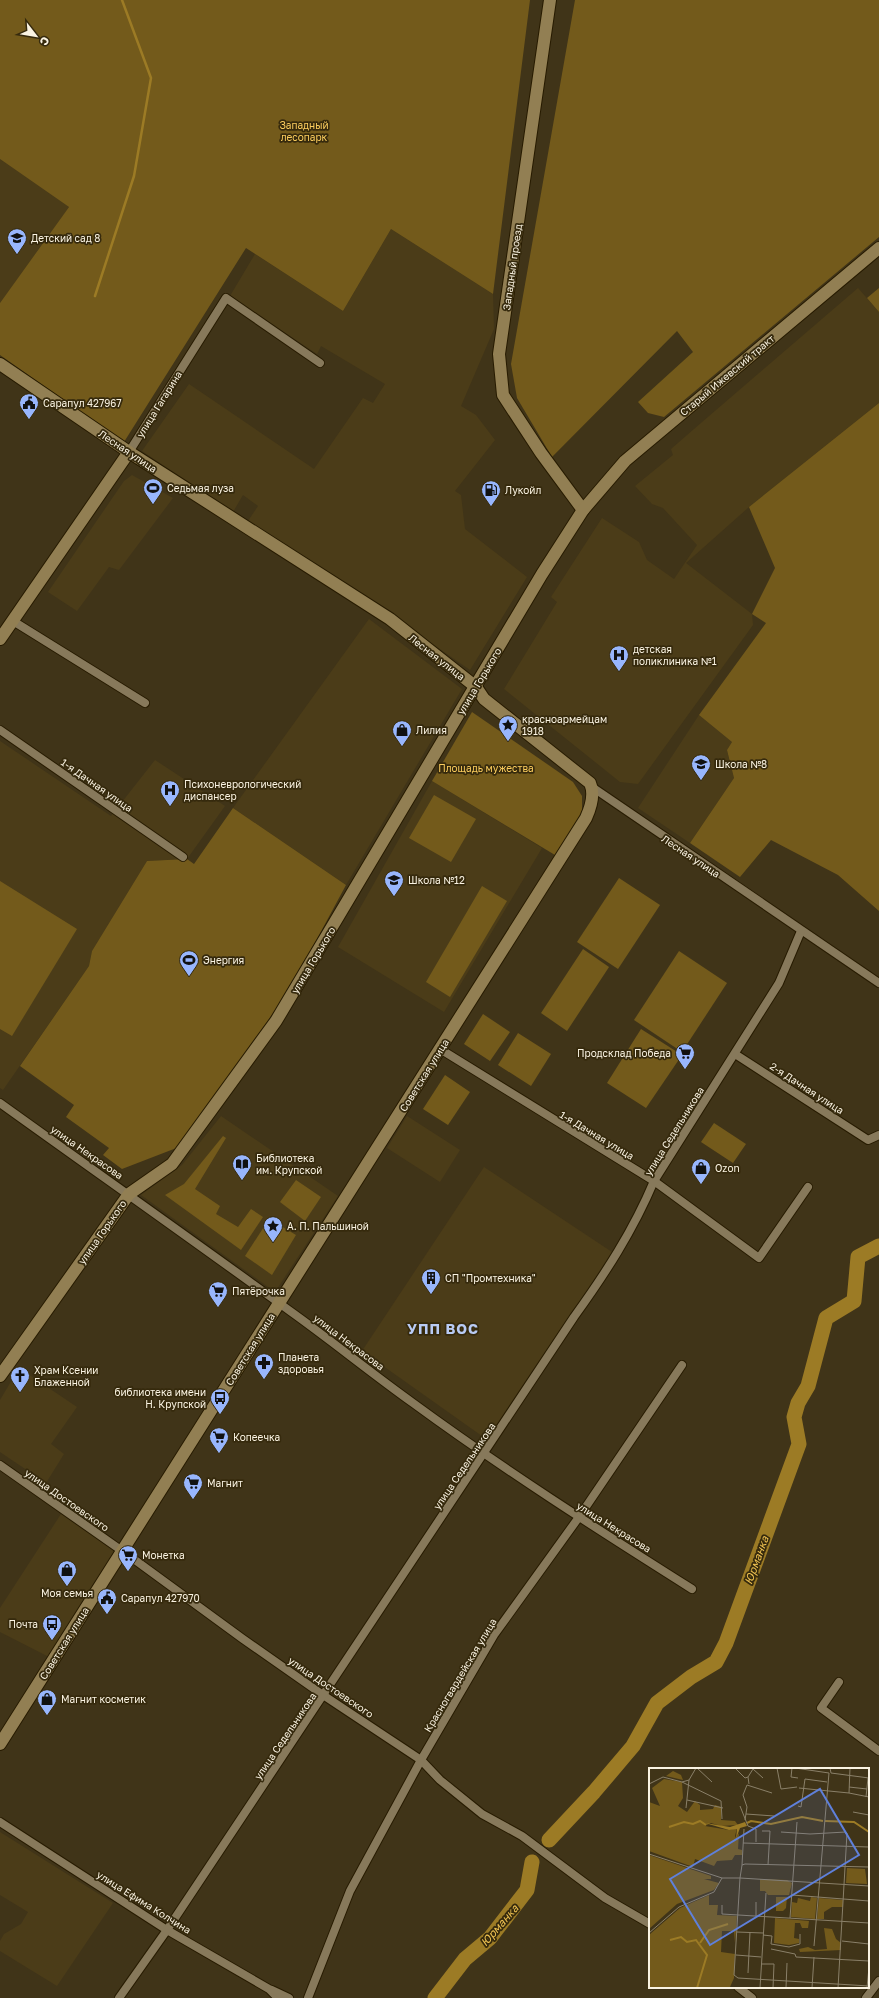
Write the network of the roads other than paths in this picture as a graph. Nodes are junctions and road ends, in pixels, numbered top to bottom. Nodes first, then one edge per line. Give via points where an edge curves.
1 (550, 0) edge
2 (879, 248) edge
3 (320, 363) dead end
4 (0, 364) edge
5 (129, 452) junction
6 (583, 510) junction
7 (13, 621) junction
8 (0, 639) edge
9 (476, 687) junction
10 (145, 703) dead end
11 (0, 730) edge
12 (592, 787) junction
13 (182, 857) dead end
14 (802, 931) junction
15 (879, 983) edge
16 (440, 1049) junction
17 (735, 1054) junction
18 (1, 1107) edge
19 (879, 1135) edge
20 (654, 1182) junction
21 (808, 1187) dead end
22 (129, 1194) junction
23 (279, 1303) junction
24 (682, 1365) dead end
25 (0, 1376) edge
26 (484, 1453) junction
27 (0, 1465) edge
28 (579, 1518) junction
29 (122, 1551) junction
30 (692, 1589) dead end
31 (839, 1682) dead end
32 (323, 1696) junction
33 (0, 1744) edge
34 (879, 1751) edge
35 (421, 1760) junction
36 (0, 1822) edge
37 (649, 1923) edge
38 (167, 1930) junction
39 (879, 1981) edge
40 (739, 1988) edge
41 (269, 1989) junction
42 (119, 1998) edge
43 (278, 1998) edge
44 (289, 1998) edge
45 (308, 1998) edge
46 (752, 1998) edge
47 (866, 1998) edge

1 - 6 street, Западный проезд via 499,354 503,394 541,453
2 - 6 street, Старый Ижевский тракт via 625,461
3 - 5 street, улица Гагарина via 226,298
4 - 5 street, Лесная улица
5 - 7 street, улица Гагарина
5 - 9 street, Лесная улица via 390,619
6 - 9 street, улица Горького
7 - 8 street, улица Гагарина
7 - 10 street
9 - 12 street, Лесная улица via 484,699 590,782
9 - 22 street, улица Горького via 276,1020 172,1164
11 - 13 street, 1-я Дачная улица
12 - 14 street, Лесная улица
12 - 16 street, Советская улица via 592,804 586,818
14 - 15 street, Лесная улица
14 - 17 street, улица Седельникова via 779,983
16 - 20 street, 1-я Дачная улица
16 - 23 street, Советская улица
17 - 19 street, 2-я Дачная улица via 868,1140
17 - 20 street, улица Седельникова
18 - 22 street, улица Некрасова
20 - 21 street, 1-я Дачная улица via 760,1258
20 - 26 street, улица Седельникова via 618,1253
22 - 23 street, улица Некрасова
22 - 25 street, улица Горького
23 - 26 street, улица Некрасова via 412,1403
23 - 29 street, Советская улица
24 - 28 street, Красногвардейская улица
26 - 28 street, улица Некрасова
26 - 32 street, улица Седельникова
27 - 29 street, улица Достоевского
28 - 30 street, улица Некрасова
28 - 35 street, Красногвардейская улица via 494,1635
29 - 32 street, улица Достоевского
29 - 33 street, Советская улица
31 - 34 street via 821,1708
32 - 35 street, улица Достоевского
32 - 38 street, улица Седельникова
35 - 37 street, улица Достоевского via 440,1780 482,1814 522,1836 605,1898
35 - 45 street, Красногвардейская улица via 350,1891
36 - 38 street, улица Ефима Колчина
38 - 41 street, улица Ефима Колчина
38 - 42 street, улица Седельникова
39 - 47 street
40 - 46 street
41 - 43 street, улица Ефима Колчина
41 - 44 street

